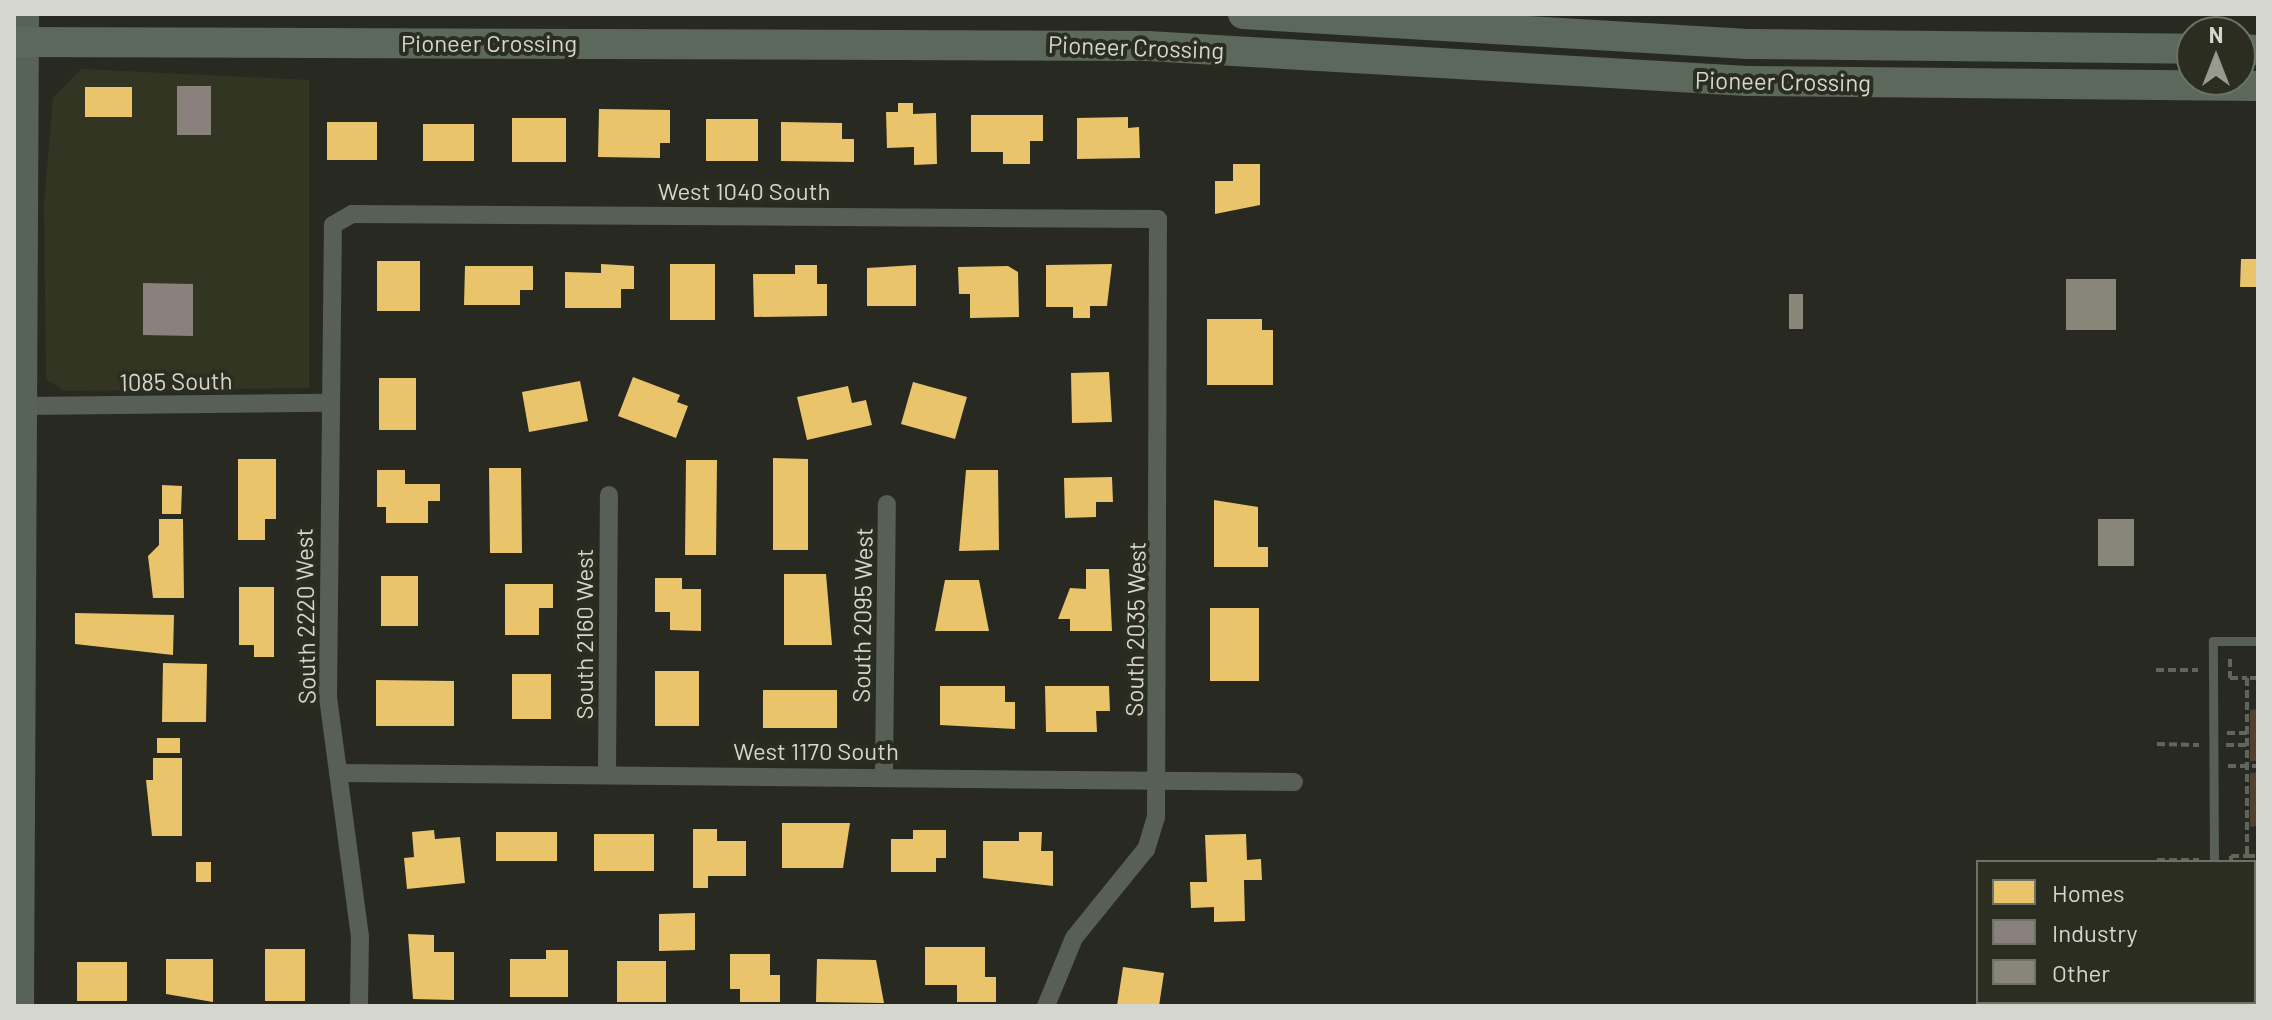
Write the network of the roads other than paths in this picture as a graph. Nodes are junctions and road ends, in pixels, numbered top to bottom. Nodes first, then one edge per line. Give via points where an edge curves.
1 (1243, 14) edge
2 (22, 33) edge
3 (2176, 49) edge
4 (2258, 86) edge
5 (1158, 219) joint
6 (333, 225) joint
7 (19, 299) edge
8 (328, 403) junction
9 (24, 406) junction
10 (609, 495) dead end
11 (887, 504) dead end
12 (19, 580) edge
13 (2258, 641) edge
14 (338, 773) junction
15 (607, 774) junction
16 (884, 775) junction
17 (1158, 779) junction
18 (1294, 782) dead end
19 (2214, 860) edge
20 (21, 1006) edge
21 (359, 1006) edge
22 (1046, 1006) edge

1 - 3 highway, Pioneer Crossing via 1747,44
2 - 4 highway, Pioneer Crossing via 1119,45 1747,81
2 - 7 main road
5 - 6 street, West 1040 South via 352,214
5 - 17 street, South 2035 West
6 - 8 street, South 2220 West
7 - 9 main road
8 - 9 street, 1085 South
8 - 14 street, South 2220 West via 328,697
9 - 12 main road
10 - 15 street, South 2160 West
11 - 16 street, South 2095 West
12 - 20 main road
13 - 19 lane via 2213,641
14 - 15 street, West 1170 South
14 - 21 street, South 2220 West via 360,937
15 - 16 street, West 1170 South
16 - 17 street, West 1170 South
17 - 18 street, West 1170 South
17 - 22 street, South 2035 West via 1146,849 1074,938

